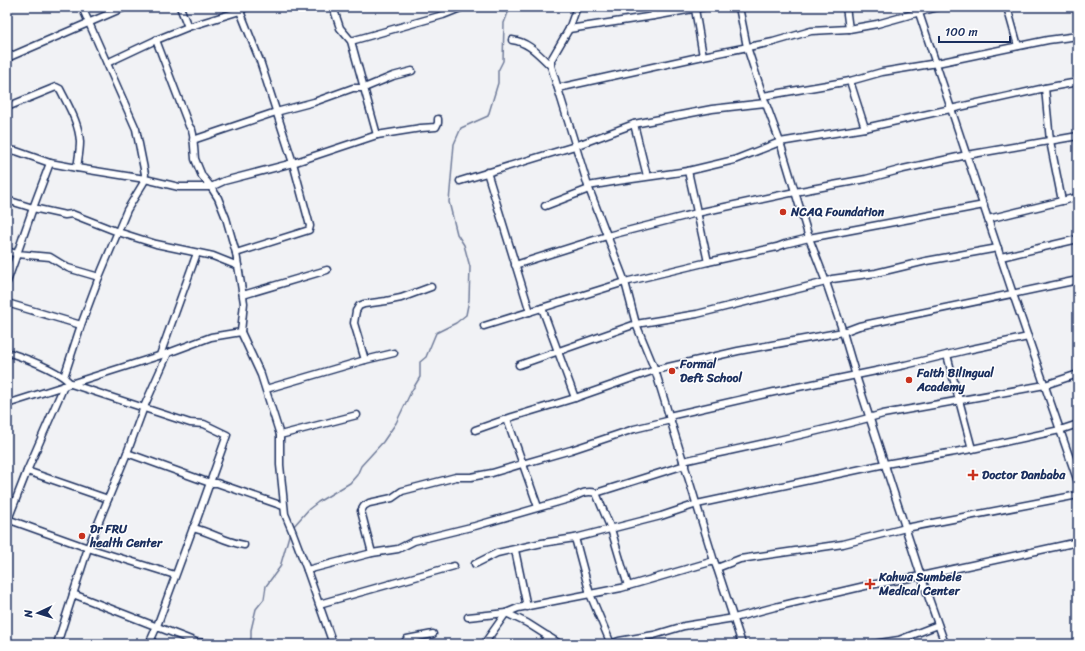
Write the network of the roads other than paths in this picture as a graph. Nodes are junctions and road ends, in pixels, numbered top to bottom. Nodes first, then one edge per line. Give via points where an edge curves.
1 (82, 7) edge
2 (125, 7) edge
3 (180, 7) edge
4 (246, 7) edge
5 (333, 7) edge
6 (463, 7) edge
7 (577, 7) edge
8 (653, 7) edge
9 (704, 7) edge
10 (739, 7) edge
11 (846, 7) edge
12 (938, 7) edge
13 (1007, 7) edge
14 (695, 9) junction
15 (918, 10) edge
16 (240, 11) junction
17 (654, 16) junction
18 (89, 22) junction
19 (188, 27) junction
20 (569, 28) junction
21 (849, 29) junction
22 (1078, 36) edge
23 (156, 40) junction
24 (512, 40) dead end
25 (351, 41) junction
26 (1018, 46) junction
27 (747, 47) junction
28 (703, 56) junction
29 (7, 58) edge
30 (107, 63) junction
31 (937, 63) junction
32 (551, 66) junction
33 (412, 71) dead end
34 (850, 81) junction
35 (1078, 82) edge
36 (364, 88) junction
37 (558, 88) junction
38 (1045, 88) junction
39 (763, 96) junction
40 (765, 103) junction
41 (7, 107) edge
42 (952, 109) junction
43 (276, 112) junction
44 (438, 119) dead end
45 (634, 124) junction
46 (865, 128) junction
47 (377, 135) junction
48 (1078, 136) edge
49 (193, 140) junction
50 (1050, 141) junction
51 (780, 142) junction
52 (575, 146) junction
53 (7, 150) edge
54 (967, 155) junction
55 (50, 163) junction
56 (293, 163) junction
57 (77, 168) junction
58 (688, 171) junction
59 (488, 172) junction
60 (647, 176) junction
61 (145, 179) junction
62 (460, 181) dead end
63 (211, 187) junction
64 (589, 187) junction
65 (794, 192) junction
66 (1078, 197) edge
67 (7, 200) edge
68 (1062, 201) junction
69 (984, 204) junction
70 (545, 206) dead end
71 (33, 208) junction
72 (697, 213) junction
73 (988, 219) junction
74 (118, 232) junction
75 (607, 236) junction
76 (808, 238) junction
77 (1078, 238) edge
78 (998, 248) junction
79 (7, 251) edge
80 (197, 253) junction
81 (236, 253) junction
82 (17, 254) junction
83 (1001, 257) junction
84 (708, 262) junction
85 (515, 265) junction
86 (238, 266) junction
87 (327, 270) dead end
88 (99, 277) junction
89 (1078, 280) edge
90 (7, 282) edge
91 (625, 282) junction
92 (826, 282) junction
93 (431, 287) dead end
94 (1013, 294) junction
95 (242, 295) junction
96 (7, 304) edge
97 (542, 308) junction
98 (530, 312) junction
99 (636, 324) junction
100 (81, 325) junction
101 (484, 326) dead end
102 (241, 332) junction
103 (843, 332) junction
104 (1028, 337) junction
105 (557, 351) junction
106 (7, 352) edge
107 (168, 353) junction
108 (394, 353) dead end
109 (160, 355) junction
110 (947, 355) junction
111 (365, 360) junction
112 (519, 365) dead end
113 (655, 370) junction
114 (1078, 374) edge
115 (856, 376) junction
116 (64, 377) junction
117 (71, 384) junction
118 (1045, 384) junction
119 (64, 386) junction
120 (266, 389) junction
121 (575, 398) junction
122 (959, 400) junction
123 (7, 404) edge
124 (144, 407) junction
125 (357, 414) dead end
126 (670, 418) junction
127 (507, 419) junction
128 (870, 419) junction
129 (1078, 424) edge
130 (476, 430) dead end
131 (1060, 430) junction
132 (280, 435) junction
133 (972, 449) junction
134 (127, 454) junction
135 (684, 463) junction
136 (522, 464) junction
137 (885, 464) junction
138 (27, 471) junction
139 (1078, 482) edge
140 (210, 483) junction
141 (596, 492) junction
142 (1078, 496) edge
143 (108, 499) junction
144 (697, 504) junction
145 (283, 506) junction
146 (538, 507) junction
147 (7, 520) edge
148 (193, 528) junction
149 (906, 528) junction
150 (611, 529) junction
151 (575, 538) junction
152 (1078, 542) edge
153 (244, 545) dead end
154 (88, 548) junction
155 (515, 550) junction
156 (372, 553) junction
157 (714, 561) junction
158 (475, 564) dead end
159 (454, 566) dead end
160 (717, 568) junction
161 (307, 570) junction
162 (175, 575) junction
163 (921, 576) junction
164 (628, 586) junction
165 (73, 594) junction
166 (590, 594) junction
167 (319, 604) junction
168 (527, 607) junction
169 (506, 613) junction
170 (468, 617) dead end
171 (734, 618) junction
172 (157, 626) junction
173 (938, 626) junction
174 (433, 634) dead end
175 (548, 636) junction
176 (57, 644) edge
177 (149, 644) edge
178 (216, 644) edge
179 (333, 644) edge
180 (403, 644) edge
181 (484, 644) edge
182 (542, 644) edge
183 (560, 644) edge
184 (611, 644) edge
185 (742, 644) edge
186 (873, 644) edge
187 (945, 644) edge

1 - 18 street
2 - 18 street
3 - 19 street
4 - 16 street
5 - 25 street via 340,28
6 - 25 street
7 - 20 street
8 - 17 street
9 - 14 street
10 - 27 street
11 - 21 street
12 - 15 street
13 - 26 street
14 - 17 street
14 - 28 street
15 - 21 street via 877,24
15 - 31 street
16 - 19 street
16 - 43 street via 260,61
17 - 20 street
18 - 29 street
18 - 30 street
19 - 23 street
20 - 32 street via 551,60
21 - 27 street via 811,31
22 - 26 street
23 - 30 street
23 - 49 street via 192,130
24 - 32 street via 528,45
25 - 36 street
26 - 31 street
27 - 28 street
27 - 39 street
28 - 37 street
30 - 61 street via 136,129
31 - 34 street via 882,72
31 - 42 street
32 - 37 street
33 - 36 street
34 - 39 street
34 - 46 street
35 - 38 street
36 - 43 street via 353,88
36 - 47 street
37 - 52 street
38 - 42 street
38 - 50 street
39 - 40 street
40 - 45 street via 712,109
40 - 51 street
41 - 57 street via 56,87 60,89 77,126 80,148
42 - 46 street
42 - 54 street
43 - 49 street
43 - 56 street
44 - 47 street via 436,127
45 - 52 street
45 - 60 street
46 - 51 street
47 - 56 street
48 - 50 street
49 - 63 street via 195,159 202,176
50 - 54 street
50 - 68 street
51 - 58 street via 734,160
51 - 65 street
52 - 59 street
52 - 64 street
53 - 55 street
54 - 65 street via 866,179
54 - 69 street
55 - 57 street
55 - 71 street
56 - 63 street via 224,181
56 - 81 street via 310,229
57 - 61 street
58 - 60 street
58 - 72 street
59 - 62 street
59 - 85 street
60 - 64 street
61 - 63 street via 179,187
61 - 74 street
63 - 81 street via 226,218
64 - 70 street
64 - 75 street
65 - 72 street
65 - 76 street
66 - 68 street
67 - 71 street
68 - 73 street
69 - 73 street
69 - 76 street
71 - 74 street via 65,215 72,214
71 - 82 street
72 - 75 street
72 - 84 street
73 - 78 street
74 - 80 street
74 - 88 street
75 - 85 street
75 - 91 street
76 - 84 street
76 - 92 street
77 - 83 street
78 - 83 street
78 - 92 street
79 - 82 street
80 - 86 street
80 - 109 street
81 - 86 street
82 - 88 street via 50,256 68,268
82 - 90 street
83 - 94 street
84 - 91 street
85 - 98 street
86 - 95 street
87 - 95 street
88 - 100 street
89 - 94 street
91 - 97 street
91 - 99 street
92 - 99 street via 697,314
92 - 103 street
93 - 111 street via 386,302 359,306 354,324
94 - 103 street via 860,326
94 - 104 street
95 - 102 street via 244,309
96 - 100 street
97 - 98 street
97 - 105 street
98 - 101 street
99 - 105 street
99 - 113 street
100 - 116 street
102 - 107 street via 211,337
102 - 120 street
103 - 113 street via 738,351
103 - 115 street
104 - 110 street
104 - 118 street
105 - 112 street
105 - 121 street
106 - 116 street via 26,358
107 - 109 street
107 - 124 street
108 - 111 street
109 - 117 street
110 - 115 street
110 - 122 street
111 - 120 street
113 - 121 street
113 - 126 street
114 - 118 street
115 - 126 street via 774,392
115 - 128 street
116 - 117 street
117 - 119 street
117 - 124 street
118 - 122 street
118 - 131 street
119 - 123 street
119 - 138 street
120 - 132 street
121 - 127 street
122 - 128 street via 883,414
122 - 133 street
124 - 134 street
124 - 140 street via 204,424 227,435
125 - 132 street
126 - 135 street
126 - 136 street
127 - 130 street
127 - 136 street
128 - 135 street
128 - 137 street
129 - 131 street
131 - 133 street
131 - 139 street
132 - 145 street
133 - 137 street
134 - 140 street
134 - 143 street
135 - 141 street
135 - 144 street
136 - 146 street
136 - 156 street via 492,473 456,477 402,491 392,498 364,506 361,512
137 - 144 street
137 - 149 street
138 - 143 street
138 - 147 street
140 - 145 street via 217,483
140 - 148 street
141 - 146 street via 584,492
141 - 150 street
142 - 149 street
143 - 154 street
144 - 150 street
144 - 157 street
145 - 161 street
146 - 156 street via 417,540 398,549
147 - 154 street
148 - 153 street
148 - 162 street
149 - 160 street via 843,544 740,559
149 - 163 street
150 - 151 street
150 - 164 street
151 - 155 street
151 - 166 street
152 - 163 street
154 - 162 street
154 - 165 street
155 - 158 street via 497,553
155 - 168 street
156 - 161 street
157 - 160 street
157 - 164 street
159 - 167 street
160 - 171 street
161 - 167 street
162 - 172 street
163 - 171 street via 850,589
163 - 173 street
164 - 166 street
165 - 172 street
165 - 176 street
166 - 168 street
166 - 184 street
167 - 179 street
168 - 169 street
169 - 170 street
169 - 175 street
169 - 181 street
171 - 184 street via 684,626 654,636 619,640
171 - 185 street
172 - 177 street
172 - 178 street via 196,642
173 - 186 street via 900,640
173 - 187 street
174 - 180 street via 407,639
175 - 182 street
175 - 183 street

